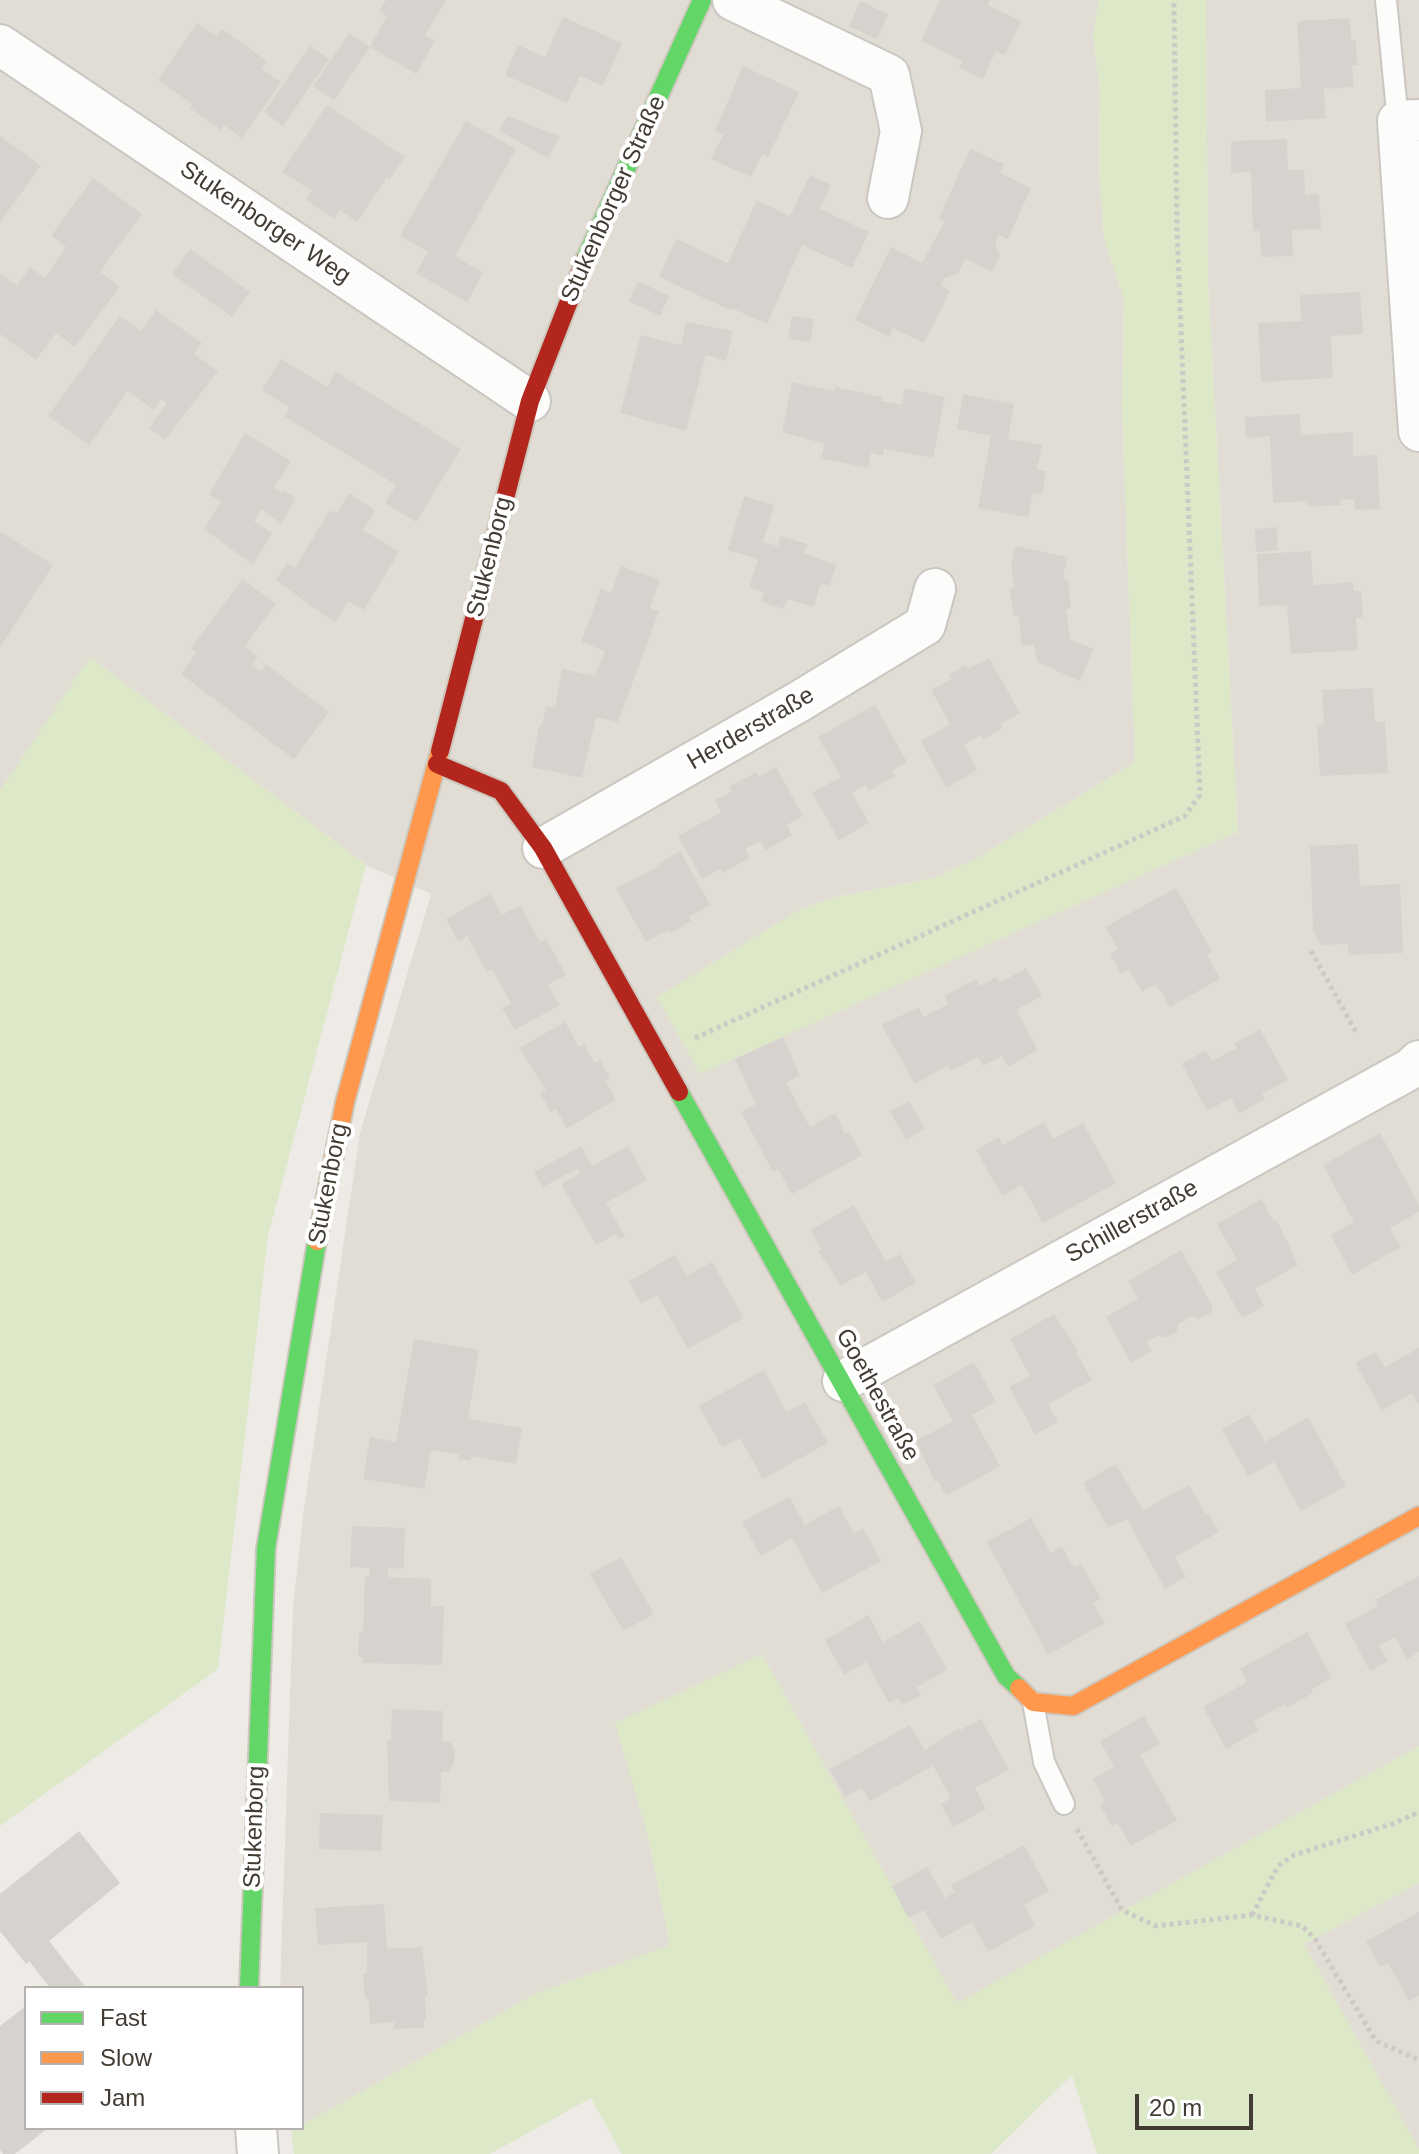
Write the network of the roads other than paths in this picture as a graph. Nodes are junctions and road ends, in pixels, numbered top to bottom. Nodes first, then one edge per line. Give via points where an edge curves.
1 (702, 0) edge
2 (733, 0) edge
3 (1386, 0) edge
4 (0, 45) edge
5 (1408, 121) edge
6 (888, 198) dead end
7 (530, 401) junction
8 (1419, 431) edge
9 (935, 589) dead end
10 (437, 764) junction
11 (543, 848) junction
12 (1419, 1061) edge
13 (843, 1381) junction
14 (1419, 1516) edge
15 (1033, 1702) junction
16 (1064, 1804) road end
17 (249, 1986) edge
18 (256, 2130) edge
19 (258, 2154) edge

1 - 7 street, Stukenborger Straße via 586,257
2 - 6 street via 889,75 901,131
3 - 5 lane
4 - 7 street, Stukenborger Weg
5 - 8 street
7 - 10 street, Stukenborg
9 - 11 street, Herderstraße via 925,625
10 - 11 street, Goethestraße via 501,791
10 - 17 street, Stukenborg via 345,1102 266,1548
11 - 13 street, Goethestraße
12 - 13 street, Schillerstraße
13 - 15 street, Goethestraße via 1006,1676
14 - 15 street via 1073,1706
15 - 16 lane via 1044,1762
18 - 19 street

